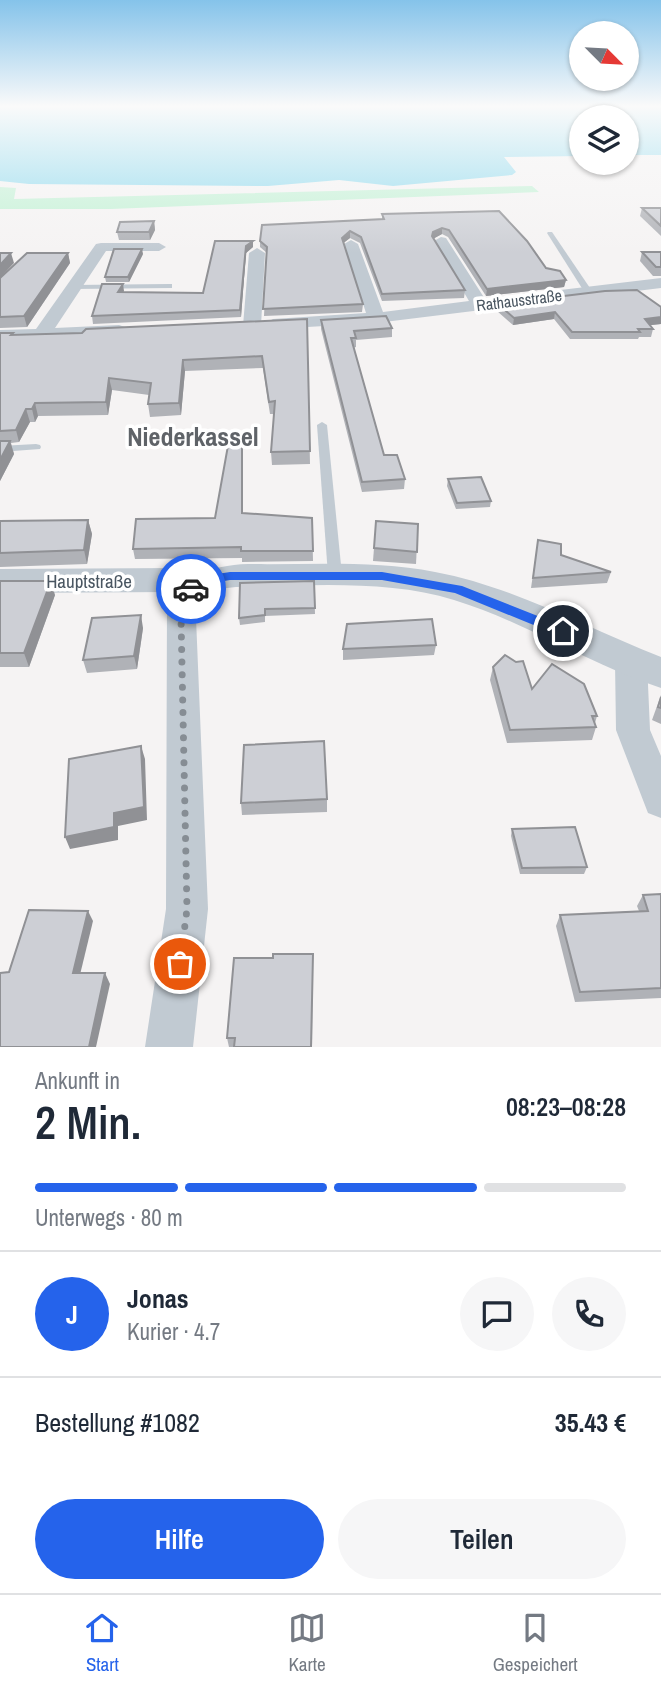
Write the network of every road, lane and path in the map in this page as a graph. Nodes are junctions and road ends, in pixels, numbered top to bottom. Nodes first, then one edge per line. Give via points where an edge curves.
1 (550, 233) dead end
2 (441, 241) edge
3 (351, 244) edge
4 (159, 247) dead end
5 (257, 253) dead end
6 (661, 283) edge
7 (169, 286) dead end
8 (73, 287) junction
9 (588, 291) junction
10 (480, 305) junction
11 (376, 318) junction
12 (140, 330) edge
13 (42, 334) junction
14 (0, 336) edge
15 (322, 425) dead end
16 (36, 447) dead end
17 (0, 449) edge
18 (335, 575) junction
19 (0, 581) edge
20 (193, 587) junction
21 (646, 667) edge
22 (661, 801) edge
23 (169, 1047) edge

1 - 9 lane
2 - 10 street
3 - 11 street
4 - 8 street via 101,247
5 - 11 street, Rathausstraße via 244,326
6 - 9 street, Rathausstraße
7 - 8 lane
8 - 13 street
9 - 10 street, Rathausstraße
10 - 11 street, Rathausstraße
12 - 13 street
13 - 14 street
15 - 18 lane
16 - 17 lane
18 - 20 street, Hauptstraße via 213,578
18 - 21 street, Hauptstraße via 382,576 457,589
19 - 20 street, Hauptstraße via 177,580
20 - 23 street via 182,601 181,618 187,909
21 - 22 street via 633,730

